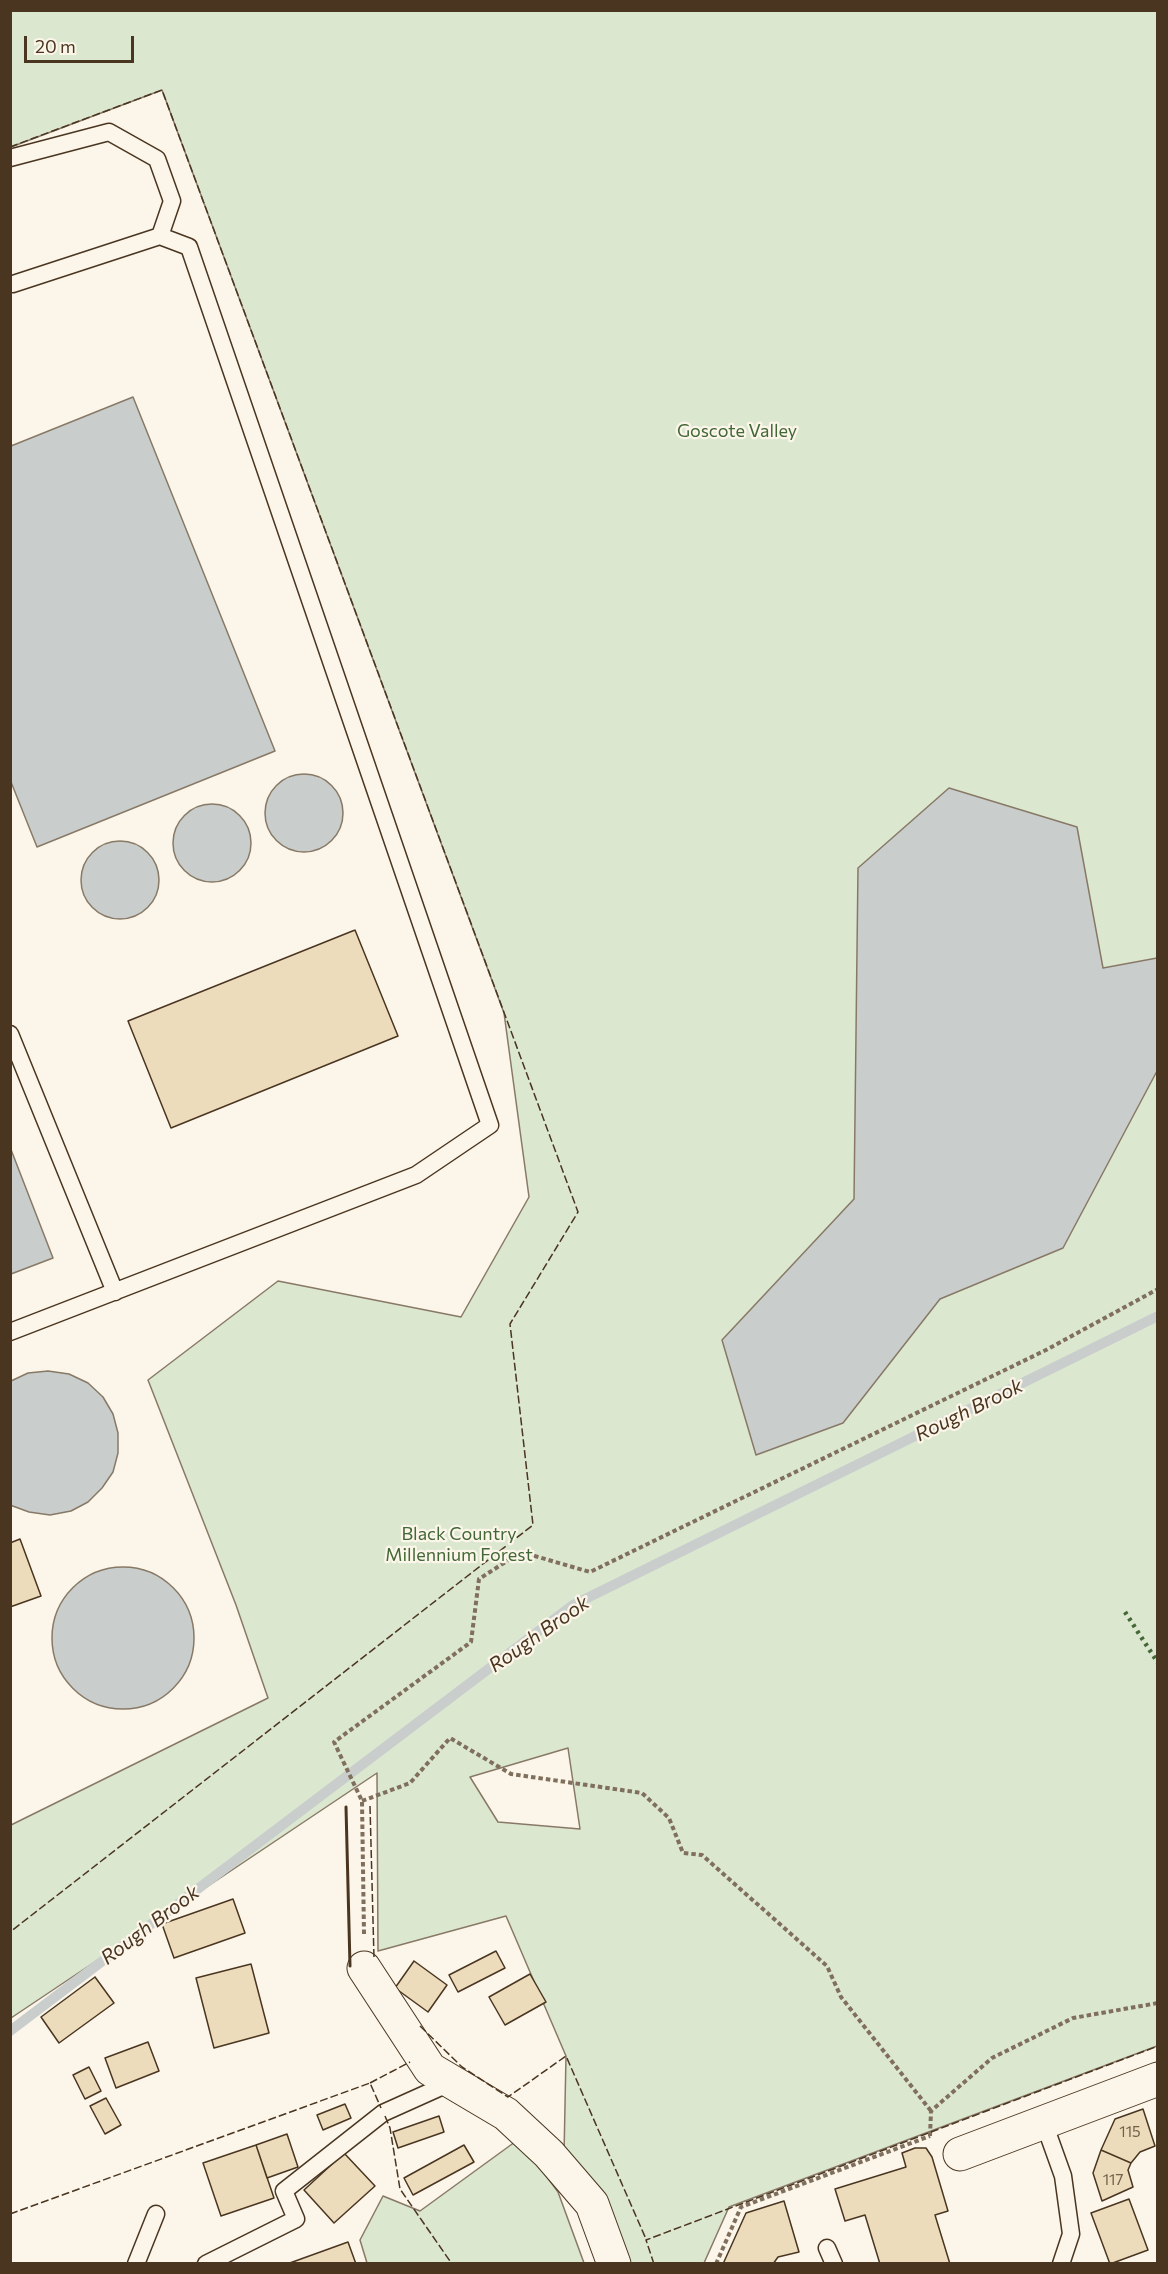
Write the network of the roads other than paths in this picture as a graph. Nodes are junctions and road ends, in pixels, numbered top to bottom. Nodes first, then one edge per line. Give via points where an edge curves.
1 (10, 158) edge
2 (160, 236) junction
3 (13, 284) dead end
4 (10, 1034) edge
5 (115, 1292) junction
6 (10, 1332) edge
7 (364, 1968) road end
8 (1158, 2079) edge
9 (452, 2082) junction
10 (1044, 2123) junction
11 (960, 2154) road end
12 (156, 2214) dead end
13 (827, 2248) dead end
14 (136, 2264) edge
15 (206, 2264) edge
16 (614, 2264) edge
17 (834, 2264) edge
18 (1061, 2264) edge

1 - 2 lane via 109,132 157,159 172,201
2 - 3 lane
2 - 5 lane via 189,247 490,1125 416,1175
4 - 5 lane
5 - 6 lane
7 - 9 street via 430,2069
8 - 10 street
9 - 15 lane via 383,2113 284,2191 296,2219
9 - 16 street via 506,2114 549,2154 592,2204
10 - 11 street
10 - 18 lane via 1063,2176 1071,2234
12 - 14 lane
13 - 17 lane

